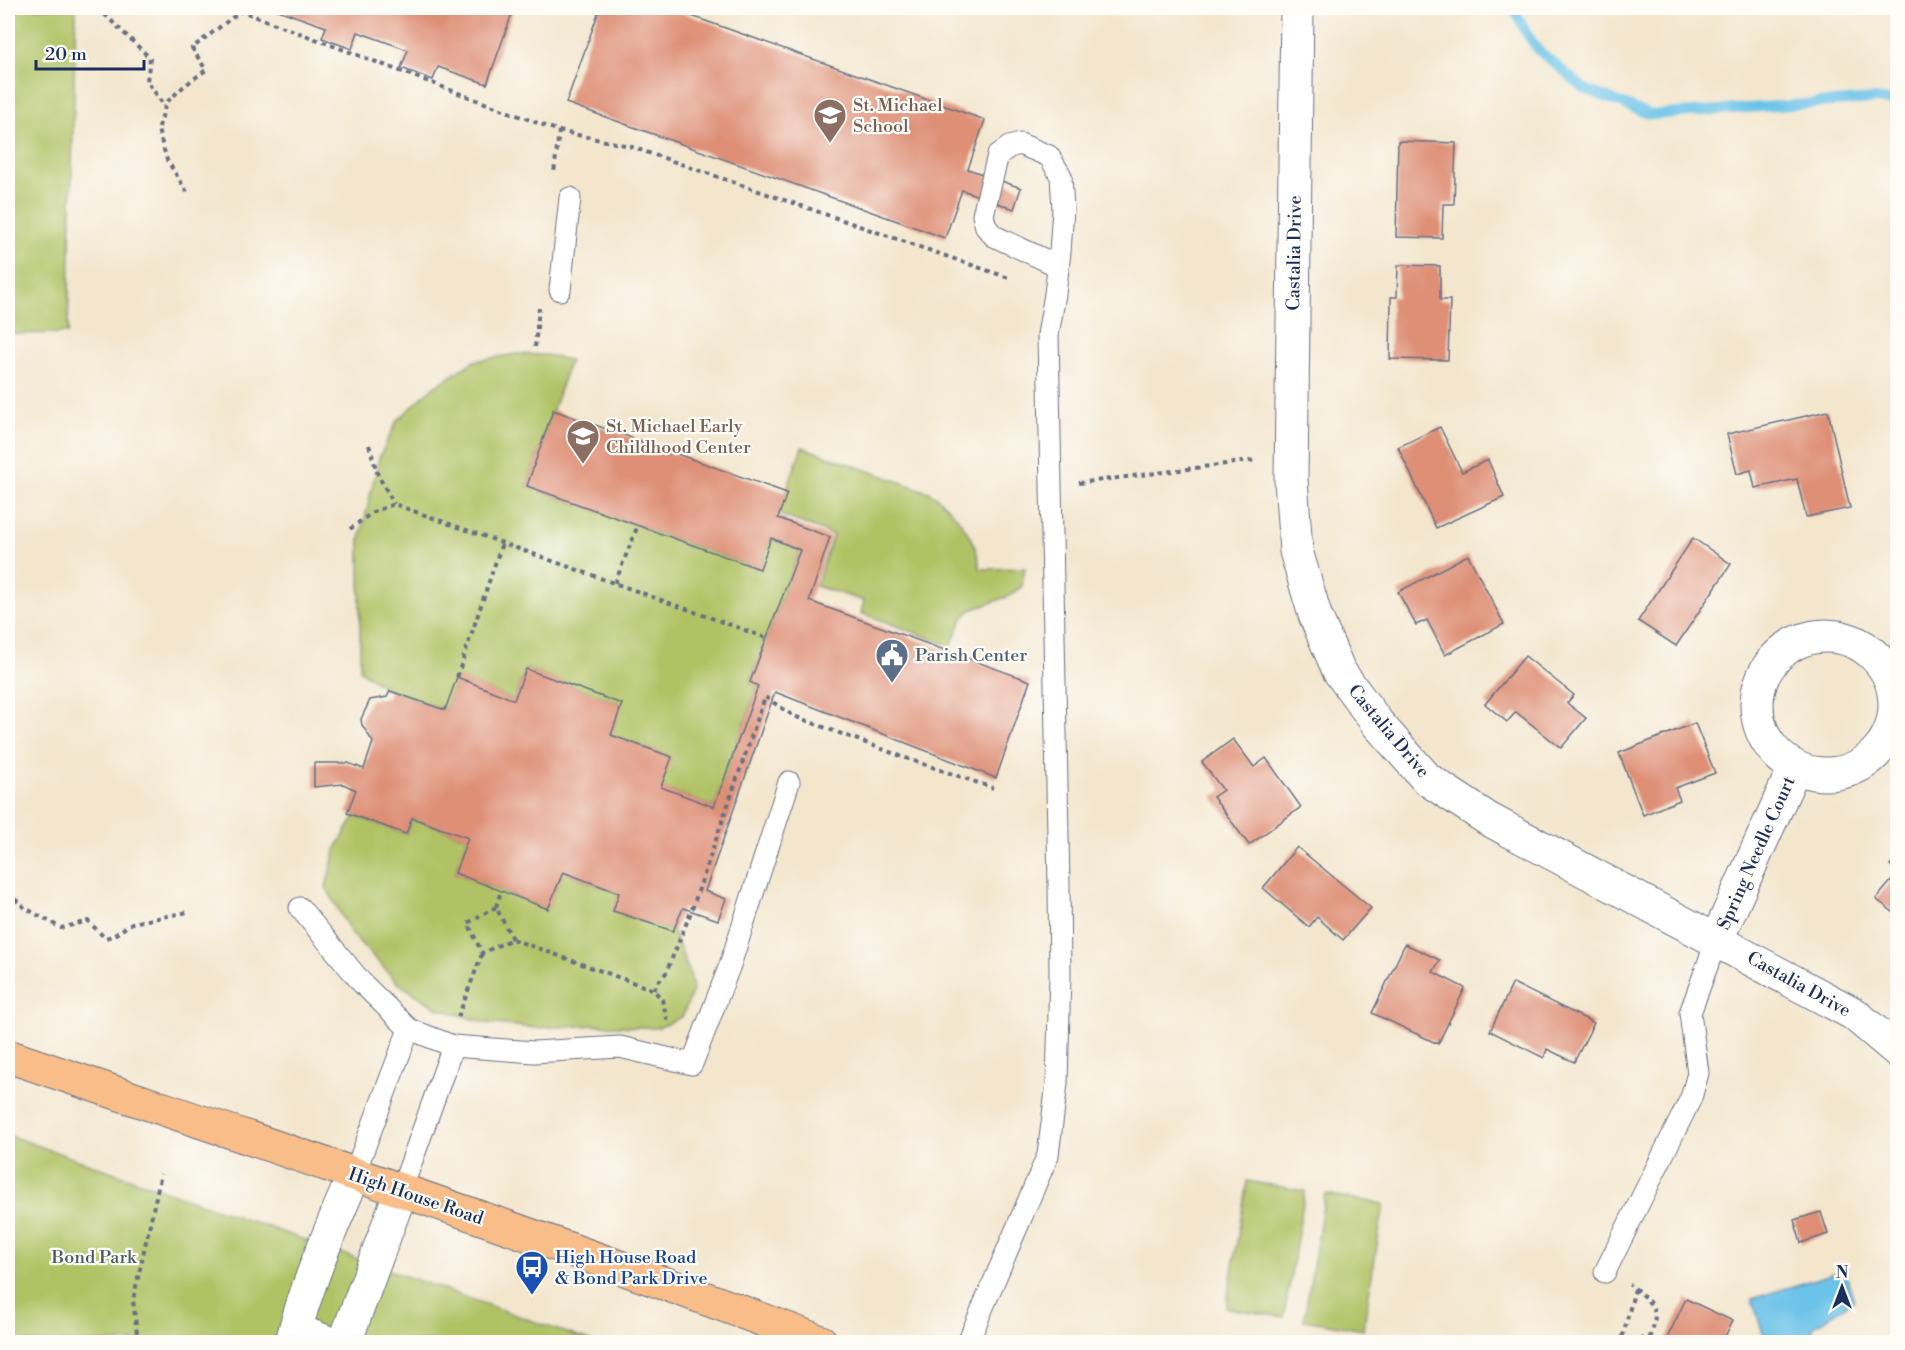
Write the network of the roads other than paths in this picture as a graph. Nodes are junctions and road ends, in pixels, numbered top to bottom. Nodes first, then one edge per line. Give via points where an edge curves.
1 (1298, 8) edge
2 (570, 198) dead end
3 (1059, 266) junction
4 (560, 290) dead end
5 (1795, 767) junction
6 (789, 782) dead end
7 (300, 908) dead end
8 (1718, 939) junction
9 (409, 1029) junction
10 (453, 1046) junction
11 (1898, 1051) edge
12 (8, 1056) edge
13 (354, 1175) junction
14 (401, 1191) junction
15 (1605, 1272) road end
16 (294, 1333) edge
17 (344, 1342) edge
18 (822, 1342) edge
19 (968, 1342) edge

1 - 8 street, Castalia Drive via 1291,480 1296,551 1339,672 1427,779 1488,819
2 - 4 lane
3 - 3 lane via 1061,176 1049,156 1020,144 1009,147 998,155 983,215 986,227 994,236
3 - 19 lane via 1048,335 1059,885 1057,1083 1048,1155
5 - 5 street, Spring Needle Court via 1816,773 1839,773 1860,766 1878,752 1890,733 1896,712 1894,689 1886,669 1871,651 1851,640 1828,636 1805,639 1784,650 1768,667 1759,688 1757,711 1763,733 1776,753
5 - 8 street, Spring Needle Court
6 - 10 lane via 730,965 692,1064 620,1047 534,1052
7 - 9 lane via 362,983
8 - 11 street, Castalia Drive via 1854,1014
8 - 15 lane via 1690,1013 1698,1072 1691,1098
9 - 10 lane
9 - 13 lane
10 - 14 lane
12 - 13 main road, High House Road
13 - 14 main road, High House Road
13 - 16 street
14 - 17 street
14 - 18 main road, High House Road
16 - 17 lane

